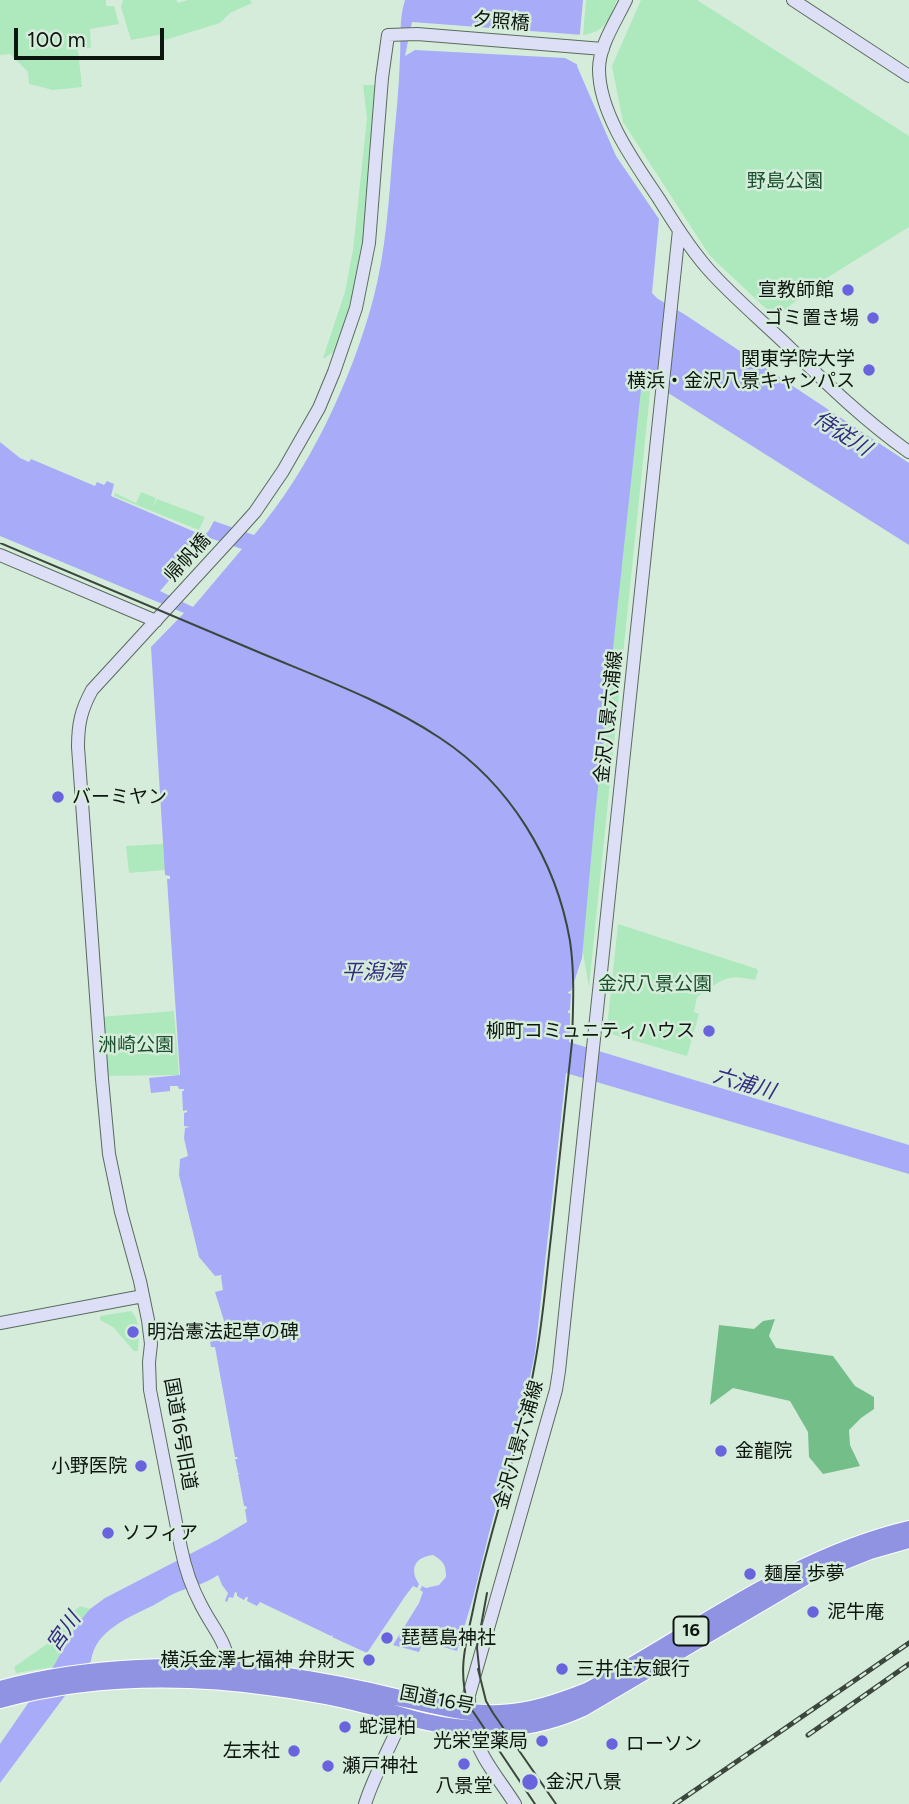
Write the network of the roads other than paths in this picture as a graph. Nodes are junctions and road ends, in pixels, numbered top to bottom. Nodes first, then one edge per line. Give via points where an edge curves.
1 (626, 0) edge
2 (793, 0) edge
3 (603, 49) junction
4 (909, 76) edge
5 (679, 230) junction
6 (909, 452) edge
7 (238, 531) joint
8 (0, 555) edge
9 (156, 621) junction
10 (143, 1296) junction
11 (0, 1323) edge
12 (909, 1529) edge
13 (909, 1540) edge
14 (229, 1675) junction
15 (38, 1686) junction
16 (0, 1689) edge
17 (0, 1700) edge
18 (470, 1713) junction
19 (403, 1716) junction
20 (472, 1729) junction
21 (365, 1804) edge
22 (515, 1804) edge

1 - 3 street
2 - 4 street
3 - 5 street via 601,83 614,125
3 - 7 street, 夕照橋 via 388,35 369,243 356,308 319,408 283,471
5 - 6 street via 710,271 740,300 863,417
5 - 18 street, 金沢八景六浦線 via 559,1371 468,1695
7 - 9 street, 帰帆橋
8 - 9 street
9 - 10 street, 国道16号旧道 via 92,690 78,728 109,1154
10 - 11 street
10 - 14 street, 国道16号旧道 via 150,1335 150,1390 183,1557 200,1604 223,1642
12 - 18 highway, 国道16号 / 16 via 847,1547 789,1573 587,1691 514,1712
13 - 20 highway, 国道16号 / 16 via 806,1577 567,1716 529,1726
14 - 15 highway, 国道16号 / 16 via 76,1680
14 - 18 highway, 国道16号 / 16 via 318,1681
14 - 19 highway, 国道16号 / 16
15 - 16 highway, 国道16号 / 16
15 - 17 highway, 国道16号 / 16
18 - 20 street, 金沢八景六浦線
19 - 20 highway, 国道16号 / 16
19 - 21 street
20 - 22 street, 金沢八景六浦線 via 488,1765

